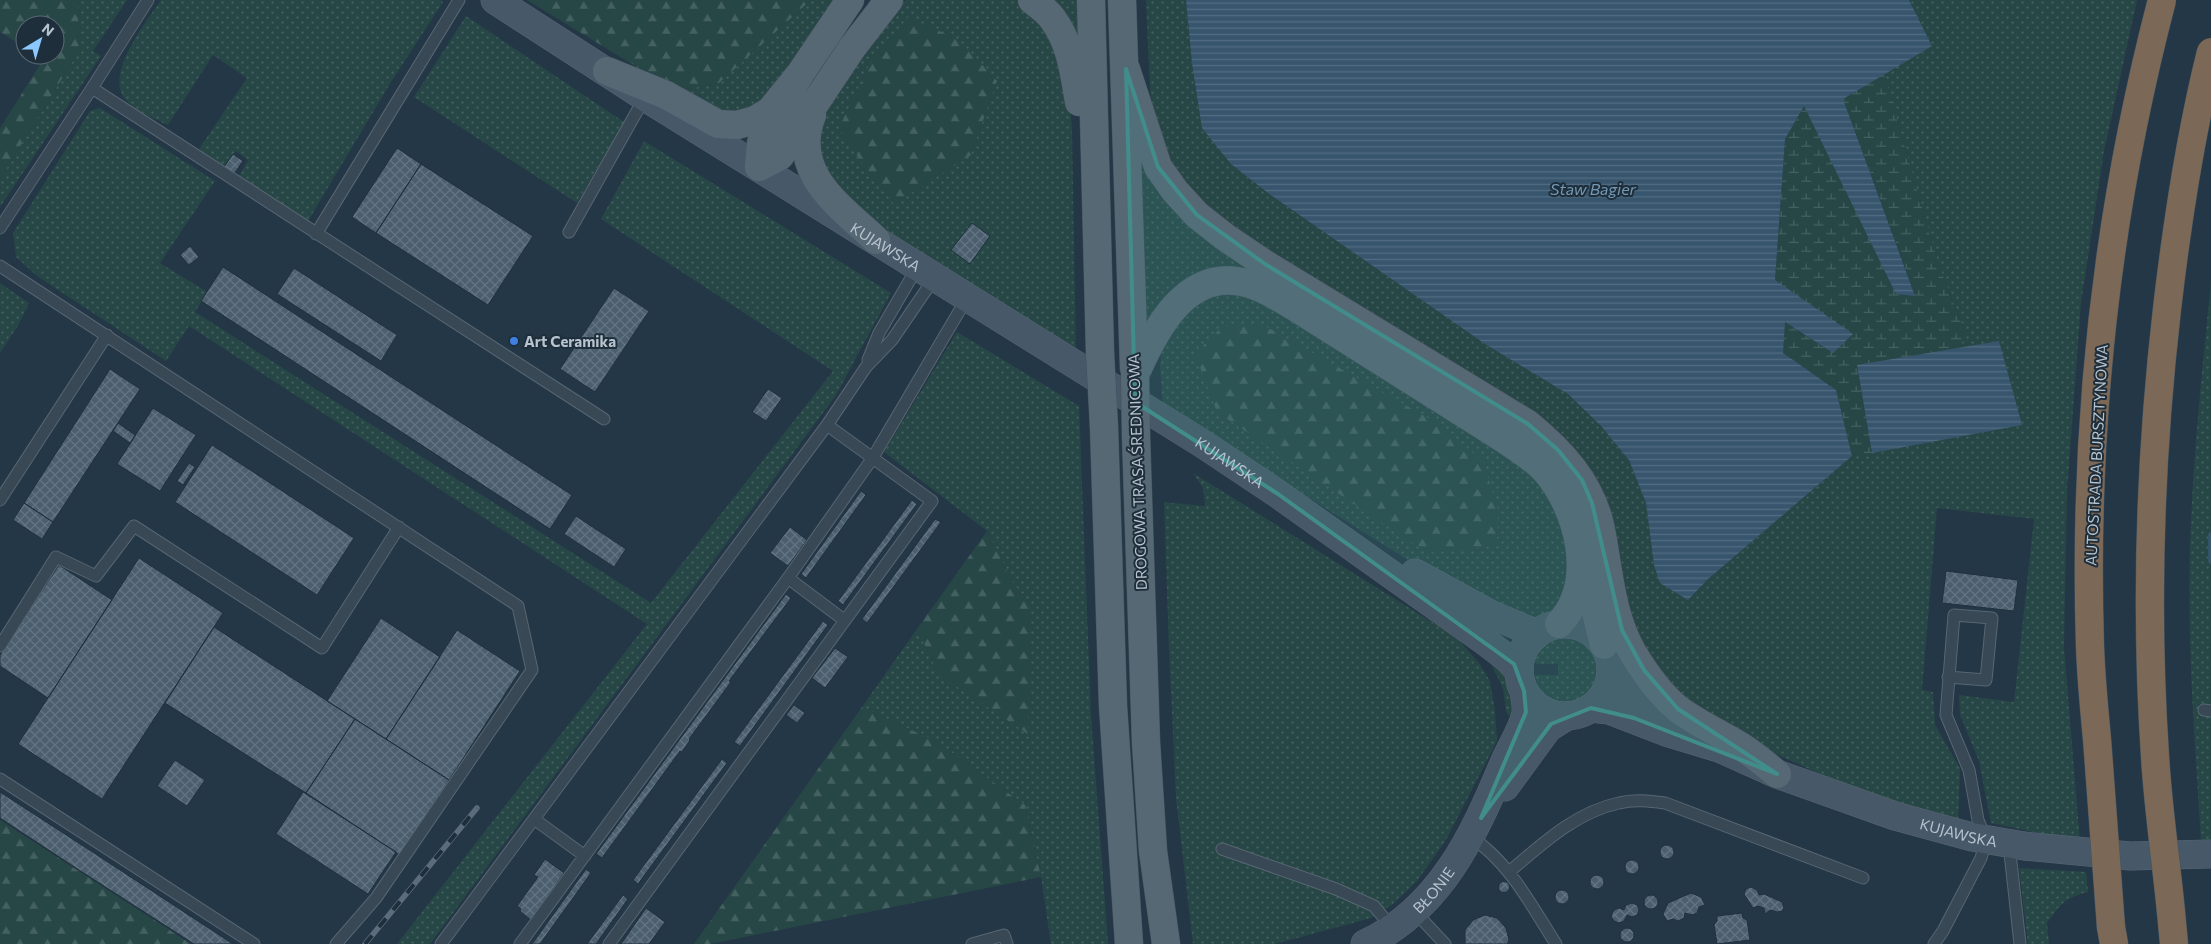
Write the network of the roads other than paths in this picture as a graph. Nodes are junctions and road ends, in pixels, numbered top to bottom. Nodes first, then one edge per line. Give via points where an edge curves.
1 (148, 0) edge
2 (459, 0) edge
3 (495, 0) edge
4 (850, 0) edge
5 (889, 0) edge
6 (1032, 0) edge
7 (1090, 0) edge
8 (1122, 0) edge
9 (2162, 0) edge
10 (2211, 52) edge
11 (1126, 69) junction
12 (607, 71) junction
13 (800, 74) junction
14 (92, 88) junction
15 (823, 91) junction
16 (645, 97) junction
17 (759, 167) junction
18 (1097, 205) junction
19 (0, 228) edge
20 (570, 232) dead end
21 (316, 234) junction
22 (876, 240) junction
23 (0, 266) edge
24 (926, 272) junction
25 (967, 298) junction
26 (107, 335) junction
27 (866, 367) junction
28 (1134, 375) junction
29 (604, 419) dead end
30 (827, 425) junction
31 (872, 459) junction
32 (1278, 494) junction
33 (0, 500) edge
34 (1599, 524) junction
35 (399, 527) junction
36 (788, 578) junction
37 (844, 620) junction
38 (1548, 629) junction
39 (0, 646) edge
40 (1608, 657) junction
41 (1948, 676) junction
42 (1522, 681) junction
43 (1579, 712) junction
44 (1719, 748) junction
45 (1777, 774) junction
46 (0, 779) edge
47 (534, 819) junction
48 (1476, 827) junction
49 (1997, 841) junction
50 (1222, 849) dead end
51 (2211, 854) edge
52 (585, 856) junction
53 (1509, 872) junction
54 (1863, 878) dead end
55 (1415, 912) junction
56 (1393, 929) junction
57 (2112, 938) edge
58 (254, 944) edge
59 (336, 944) edge
60 (441, 944) edge
61 (520, 944) edge
62 (609, 944) edge
63 (972, 944) edge
64 (1007, 944) edge
65 (1129, 944) edge
66 (1166, 944) edge
67 (1365, 944) edge
68 (1445, 944) edge
69 (1556, 944) edge
70 (1934, 944) edge
71 (2020, 944) edge
72 (2174, 944) edge

1 - 14 lane
2 - 21 lane
3 - 12 street, KUJAWSKA
4 - 13 main road
5 - 15 main road
6 - 18 main road via 1052,17 1067,43 1074,67
7 - 18 main road
8 - 11 main road, DROGOWA TRASA ŚREDNICOWA
9 - 57 highway, AUTOSTRADA BURSZTYNOWA, bridge via 2144,71 2114,228 2097,383 2090,508 2090,647
10 - 72 highway, bridge via 2175,241 2158,390 2151,519 2155,757
11 - 28 main road, DROGOWA TRASA ŚREDNICOWA
11 - 34 main road via 1158,167 1197,215 1265,264 1528,424 1558,450 1582,480
12 - 13 main road via 666,95 718,124 737,125 755,120 770,110
12 - 16 street, KUJAWSKA
13 - 17 main road via 762,143
14 - 19 lane
14 - 21 lane
15 - 17 main road via 780,156
15 - 22 main road via 806,136 806,154 814,178
16 - 17 street, KUJAWSKA
16 - 20 lane
17 - 22 street, KUJAWSKA
18 - 65 main road, bridge via 1113,714
21 - 29 lane
22 - 24 street, KUJAWSKA
23 - 26 lane
24 - 25 street, KUJAWSKA
24 - 27 lane via 879,333
24 - 27 lane via 892,340
25 - 31 lane
25 - 32 street, KUJAWSKA
26 - 33 lane
26 - 35 lane
27 - 30 lane
28 - 38 main road via 1148,345 1169,313 1182,299 1203,286 1233,281 1248,283 1295,307 1501,437 1543,469 1563,497 1578,541 1580,562 1575,602 1568,614
28 - 66 main road, DROGOWA TRASA ŚREDNICOWA, bridge via 1146,742 1153,850
30 - 31 lane
30 - 47 lane
31 - 36 lane
31 - 37 lane via 932,501
32 - 38 street, KUJAWSKA via 1490,614
32 - 42 street, KUJAWSKA via 1508,658
34 - 40 main road via 1600,572 1596,612
34 - 45 main road via 1615,607 1632,652 1644,670 1678,709 1738,745
35 - 39 lane via 322,648 134,526 96,576 56,557
35 - 59 lane via 518,606 532,670 376,898
36 - 37 lane
36 - 52 lane
37 - 62 lane
38 - 40 street via 1581,626 1593,633
38 - 42 street via 1524,650
40 - 43 street via 1608,687 1600,700
40 - 44 street, KUJAWSKA via 1625,688
41 - 41 lane via 1986,680 1992,618 1954,615
41 - 49 lane via 1946,715 1969,770 1978,820
42 - 43 street via 1529,699 1543,711 1555,715
42 - 48 street, BŁONIE via 1525,717
43 - 44 street, KUJAWSKA via 1609,710
43 - 48 street, BŁONIE via 1548,728
44 - 45 street, KUJAWSKA
45 - 49 street, KUJAWSKA via 1895,816
46 - 58 lane
47 - 52 lane
47 - 60 lane
48 - 53 lane
48 - 55 street, BŁONIE via 1434,893
49 - 51 street, KUJAWSKA via 2130,856
49 - 70 lane via 1981,858 1944,931
49 - 71 lane
50 - 56 lane via 1336,889 1374,906
52 - 61 lane
53 - 54 lane via 1553,834 1596,810 1620,802 1644,800 1665,803
53 - 69 lane
55 - 56 street, BŁONIE
55 - 68 lane
56 - 67 street, BŁONIE
63 - 64 lane via 1004,935

